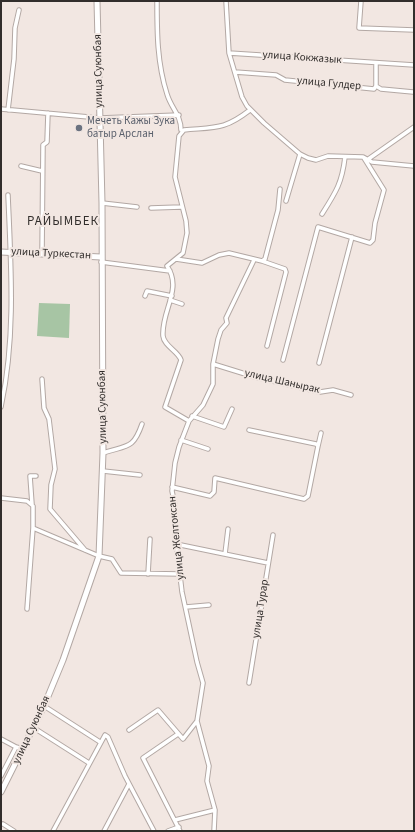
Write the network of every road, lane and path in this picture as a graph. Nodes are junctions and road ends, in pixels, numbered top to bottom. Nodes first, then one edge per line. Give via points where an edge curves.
1 (97, 1) edge
2 (157, 1) edge
3 (226, 1) edge
4 (362, 1) edge
5 (19, 10) dead end
6 (414, 30) edge
7 (229, 53) junction
8 (376, 63) junction
9 (414, 65) edge
10 (235, 72) junction
11 (376, 86) junction
12 (413, 92) dead end
13 (1, 109) edge
14 (8, 110) junction
15 (250, 110) junction
16 (48, 114) junction
17 (179, 115) junction
18 (100, 118) junction
19 (414, 127) edge
20 (181, 130) junction
21 (300, 154) junction
22 (345, 157) junction
23 (363, 157) junction
24 (367, 160) junction
25 (21, 166) dead end
26 (414, 166) edge
27 (42, 171) junction
28 (280, 189) dead end
29 (8, 195) dead end
30 (286, 201) dead end
31 (102, 203) junction
32 (138, 207) dead end
33 (181, 207) junction
34 (151, 208) dead end
35 (322, 214) dead end
36 (352, 237) junction
37 (1, 252) edge
38 (10, 252) junction
39 (42, 254) junction
40 (101, 259) junction
41 (176, 259) junction
42 (254, 260) junction
43 (262, 261) junction
44 (170, 271) junction
45 (145, 296) dead end
46 (172, 296) junction
47 (170, 300) junction
48 (182, 304) dead end
49 (267, 346) dead end
50 (283, 360) dead end
51 (319, 363) dead end
52 (213, 364) junction
53 (42, 379) dead end
54 (1, 382) edge
55 (6, 384) junction
56 (350, 395) dead end
57 (1, 407) edge
58 (232, 409) dead end
59 (192, 416) junction
60 (189, 421) junction
61 (142, 424) dead end
62 (249, 430) dead end
63 (322, 434) dead end
64 (182, 440) junction
65 (318, 446) junction
66 (208, 449) dead end
67 (103, 453) junction
68 (103, 471) junction
69 (140, 475) dead end
70 (36, 476) dead end
71 (172, 487) junction
72 (1, 498) edge
73 (32, 504) junction
74 (33, 528) junction
75 (228, 530) dead end
76 (273, 535) dead end
77 (150, 539) dead end
78 (176, 544) junction
79 (85, 550) junction
80 (225, 554) junction
81 (99, 556) junction
82 (268, 563) junction
83 (148, 574) junction
84 (180, 574) junction
85 (209, 605) dead end
86 (186, 607) junction
87 (27, 609) dead end
88 (249, 683) dead end
89 (44, 706) junction
90 (197, 721) junction
91 (34, 728) junction
92 (129, 730) dead end
93 (178, 734) junction
94 (2, 741) edge
95 (100, 742) junction
96 (16, 747) junction
97 (24, 749) junction
98 (89, 763) junction
99 (1, 776) edge
100 (129, 784) junction
101 (1, 792) edge
102 (215, 810) junction
103 (175, 820) junction
104 (3, 824) dead end
105 (179, 829) edge
106 (14, 831) edge
107 (53, 831) edge
108 (104, 831) edge
109 (154, 831) edge
110 (168, 831) edge
111 (214, 831) edge

1 - 18 main road, улица Суюнбая
2 - 17 street via 157,43 162,75 169,101
3 - 7 street
4 - 6 street via 360,28
5 - 14 street via 15,28
7 - 8 street, улица Кокжазык
7 - 10 street
8 - 9 street, улица Кокжазык
8 - 11 street, улица Гулдер
10 - 11 street, улица Гулдер via 276,74 292,81 374,89
10 - 15 street via 242,97
11 - 12 street via 381,89
13 - 14 street
14 - 16 street
15 - 20 street via 222,127
15 - 21 street
16 - 18 street
16 - 27 street
17 - 18 street
17 - 20 street
18 - 31 main road, улица Суюнбая
19 - 24 street
20 - 33 street via 174,177
21 - 22 street via 316,160 328,156
21 - 30 street
22 - 23 street
22 - 35 street via 338,190
23 - 24 street
23 - 36 street via 384,190 373,240 370,243
24 - 26 street
25 - 27 street
27 - 39 street
28 - 43 street via 278,210 265,259
29 - 38 street
31 - 32 street
31 - 40 main road, улица Суюнбая
33 - 34 street
33 - 41 street via 187,233 184,254
36 - 50 street via 318,227
36 - 51 street
37 - 38 main road, улица Туркестан
38 - 39 main road, улица Туркестан
38 - 55 street via 12,300
39 - 40 main road, улица Туркестан
40 - 44 street, улица Туркестан
40 - 67 main road, улица Суюнбая
41 - 42 street via 202,263 228,253
41 - 44 street via 167,265
42 - 43 street
42 - 52 street, улица Желтоксан via 226,318 227,323 221,330
43 - 49 street via 285,269 286,272
44 - 46 street via 174,283
45 - 46 street via 147,291
46 - 47 street
47 - 48 street
47 - 60 street via 164,338 181,360 164,407
52 - 56 street, улица Шанырак via 320,392 333,390
52 - 59 street, улица Желтоксан via 213,384 203,405
53 - 79 street via 44,408 49,419 55,469 51,485 50,510
54 - 55 street
55 - 57 street
58 - 59 street via 224,427
59 - 60 street, улица Желтоксан
60 - 64 street, улица Желтоксан
61 - 67 street via 137,439 132,444
62 - 65 street
63 - 65 street
64 - 66 street
64 - 71 street, улица Желтоксан via 175,462
65 - 71 street via 308,496 304,500 215,478 214,492 210,496
67 - 68 main road, улица Суюнбая
68 - 69 street
68 - 81 main road, улица Суюнбая
70 - 73 street via 30,476
71 - 78 street, улица Желтоксан
72 - 73 street
73 - 74 street
74 - 79 street
74 - 87 street
75 - 80 street
76 - 82 street, улица Турар
77 - 83 street
78 - 80 street
78 - 84 street, улица Желтоксан
79 - 81 street
80 - 82 street
81 - 83 street via 112,559 121,573
81 - 89 main road, улица Суюнбая via 63,660
82 - 88 street, улица Турар
83 - 84 street
84 - 86 street, улица Желтоксан
85 - 86 street
86 - 90 street, улица Желтоксан via 196,662 203,683
89 - 91 main road, улица Суюнбая
89 - 95 street
90 - 93 street via 185,739
90 - 102 street, улица Желтоксан via 209,766 207,781
91 - 97 main road, улица Суюнбая
91 - 98 street
92 - 93 street via 158,710
93 - 103 street via 143,758
94 - 96 street
95 - 98 street
95 - 100 street via 105,735 108,737
96 - 97 street
96 - 99 street
97 - 101 main road, улица Суюнбая
98 - 107 street
100 - 108 street
100 - 109 street
102 - 103 street
102 - 111 street, улица Желтоксан
103 - 105 street
104 - 106 street
105 - 110 street

